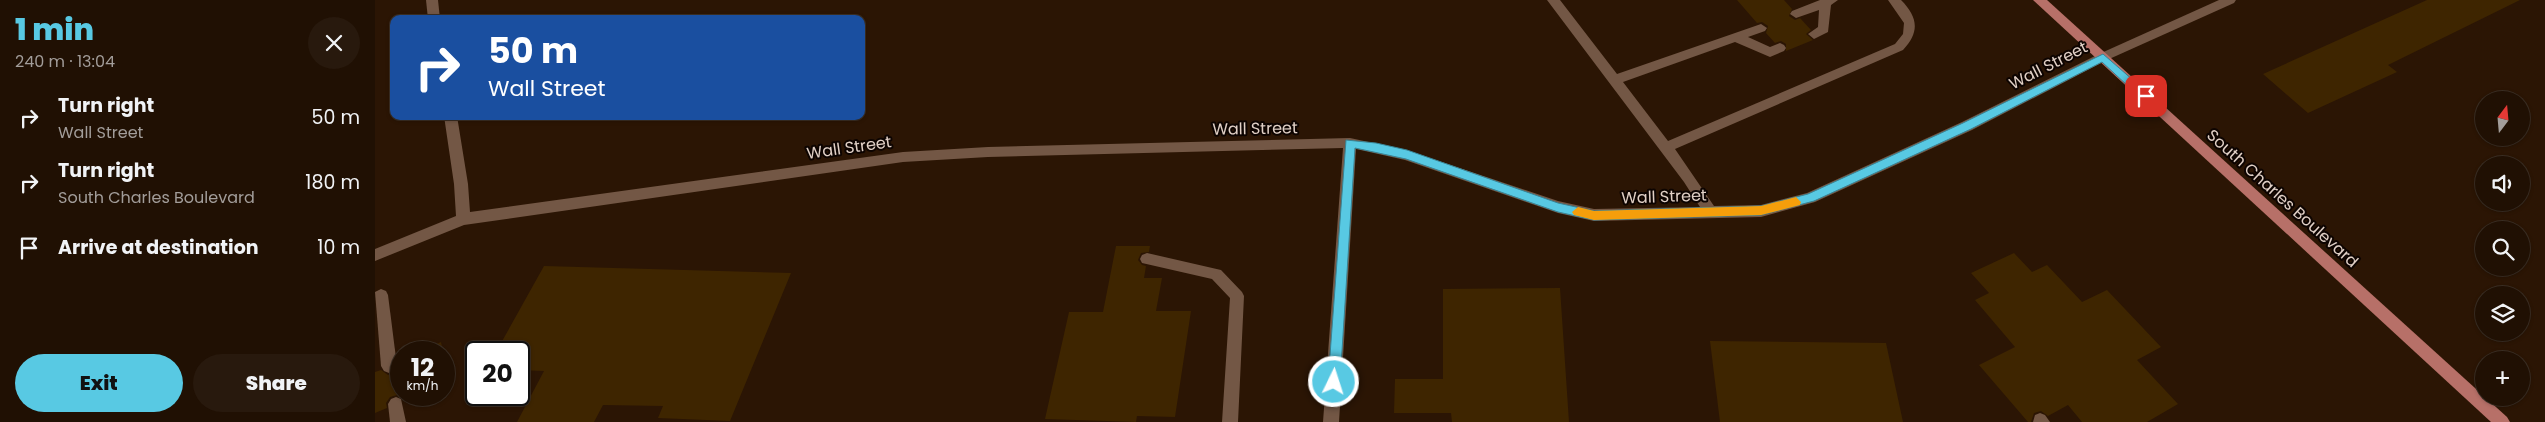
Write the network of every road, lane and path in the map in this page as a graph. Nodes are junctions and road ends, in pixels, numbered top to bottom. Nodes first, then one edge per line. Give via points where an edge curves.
1 (433, 0) edge
2 (1553, 0) edge
3 (1894, 0) edge
4 (2039, 0) edge
5 (2230, 0) edge
6 (1829, 1) edge
7 (1796, 14) dead end
8 (434, 15) edge
9 (1761, 28) dead end
10 (1814, 34) dead end
11 (1735, 37) junction
12 (1780, 48) dead end
13 (2103, 57) junction
14 (1614, 80) junction
15 (451, 120) edge
16 (1349, 144) junction
17 (1665, 148) junction
18 (1710, 212) junction
19 (463, 219) junction
20 (375, 255) edge
21 (1147, 259) dead end
22 (381, 295) dead end
23 (389, 366) dead end
24 (396, 406) edge
25 (398, 422) edge
26 (1231, 422) edge
27 (1331, 422) edge
28 (2502, 422) edge

1 - 8 street
2 - 14 street
3 - 17 street via 1907,14 1911,25 1908,38 1899,46
4 - 13 main road, South Charles Boulevard
5 - 13 street, Wall Street
6 - 7 street
6 - 10 street via 1824,29
9 - 11 street
11 - 12 street via 1770,52
11 - 14 street
13 - 18 street, Wall Street via 1967,126 1810,198 1761,211
13 - 28 main road, South Charles Boulevard
14 - 17 street
15 - 19 street
16 - 18 street, Wall Street via 1407,155 1558,207 1594,215
16 - 19 street, Wall Street via 988,152 903,157
16 - 27 street
17 - 18 street
19 - 20 street, Wall Street
21 - 26 street via 1216,274 1237,296
22 - 23 street
24 - 25 street

